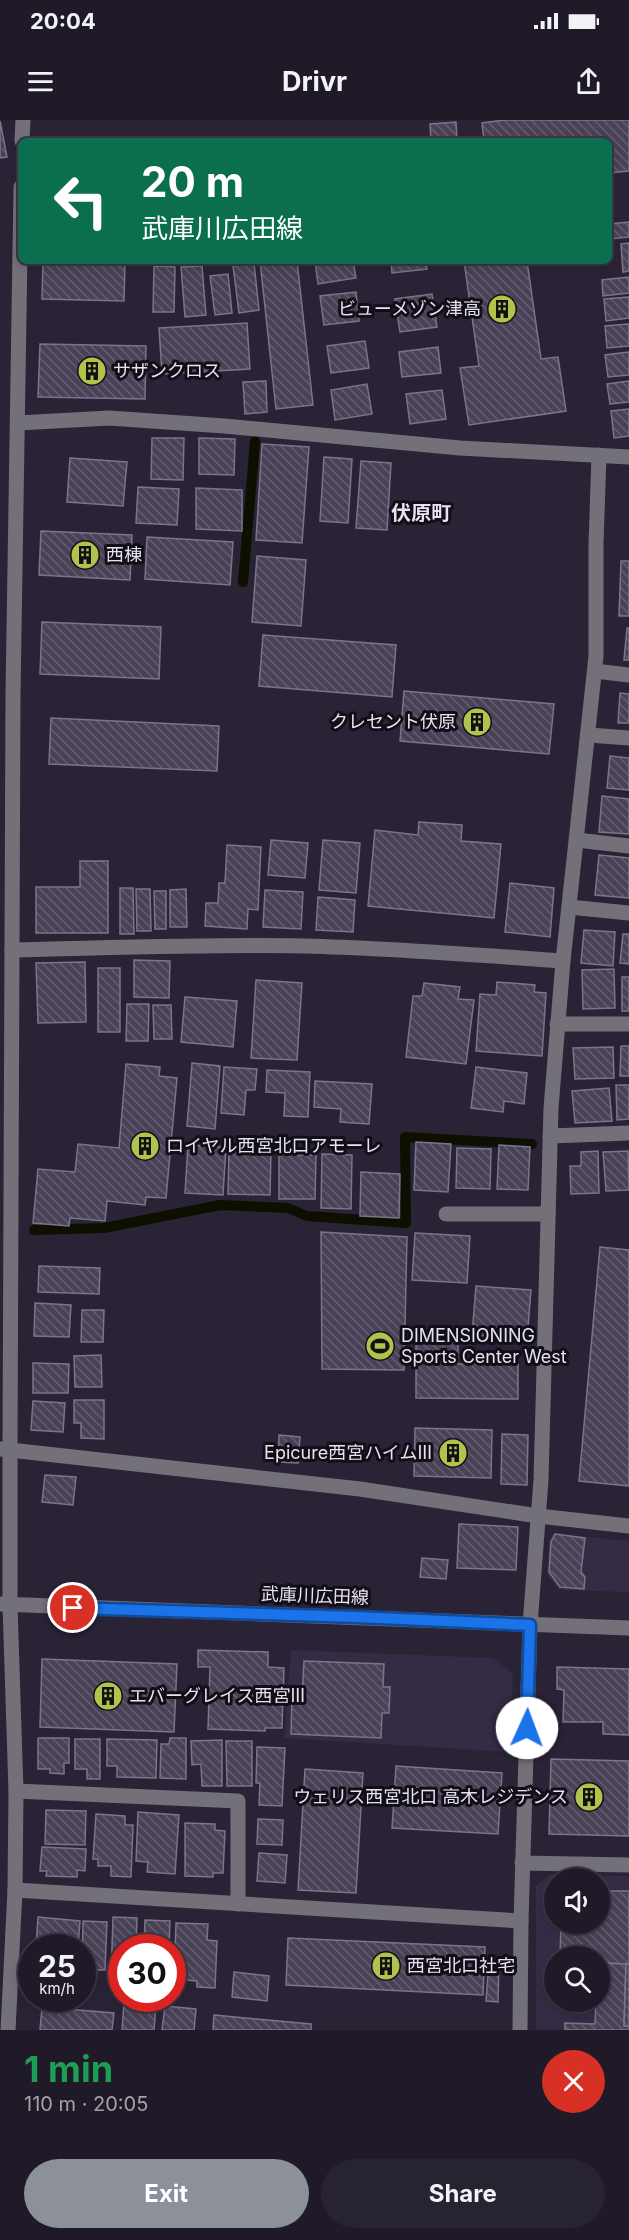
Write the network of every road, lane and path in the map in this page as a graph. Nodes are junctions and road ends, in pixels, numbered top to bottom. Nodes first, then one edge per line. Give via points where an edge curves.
1 (23, 120) edge
2 (22, 138) edge
3 (20, 264) edge
4 (18, 423) junction
5 (599, 456) junction
6 (629, 457) edge
7 (595, 671) junction
8 (629, 675) edge
9 (589, 735) junction
10 (629, 738) edge
11 (577, 840) junction
12 (629, 846) edge
13 (569, 907) junction
14 (629, 913) edge
15 (8, 941) edge
16 (563, 961) junction
17 (557, 1024) junction
18 (629, 1024) edge
19 (629, 1133) edge
20 (550, 1136) junction
21 (446, 1214) dead end
22 (548, 1214) junction
23 (5, 1449) edge
24 (538, 1516) junction
25 (629, 1526) edge
26 (5, 1604) edge
27 (530, 1625) junction
28 (629, 1628) edge
29 (16, 1791) junction
30 (8, 1808) edge
31 (522, 1863) junction
32 (629, 1865) edge
33 (15, 1890) junction
34 (238, 1904) junction
35 (521, 1921) junction
36 (5, 2002) edge
37 (8, 2030) edge
38 (520, 2030) edge

1 - 2 street
3 - 4 street
4 - 5 street via 109,418
4 - 15 street
5 - 6 street
5 - 7 street
7 - 8 street
7 - 9 street
9 - 10 street
9 - 11 street
11 - 12 street
11 - 13 street
13 - 14 street
13 - 16 street
15 - 16 street via 418,950
15 - 23 street
16 - 17 street
17 - 18 street
17 - 20 street
19 - 20 street
20 - 22 street
21 - 22 street
22 - 24 street
23 - 24 street via 360,1489
23 - 26 street
24 - 25 street
24 - 27 street
26 - 27 street, 武庫川広田線
26 - 29 street
27 - 28 street, 武庫川広田線
27 - 31 street
29 - 30 street
29 - 34 street via 238,1801
30 - 33 street
31 - 32 street
31 - 35 street
33 - 34 street
33 - 36 street
34 - 35 street
35 - 38 street
36 - 37 street

